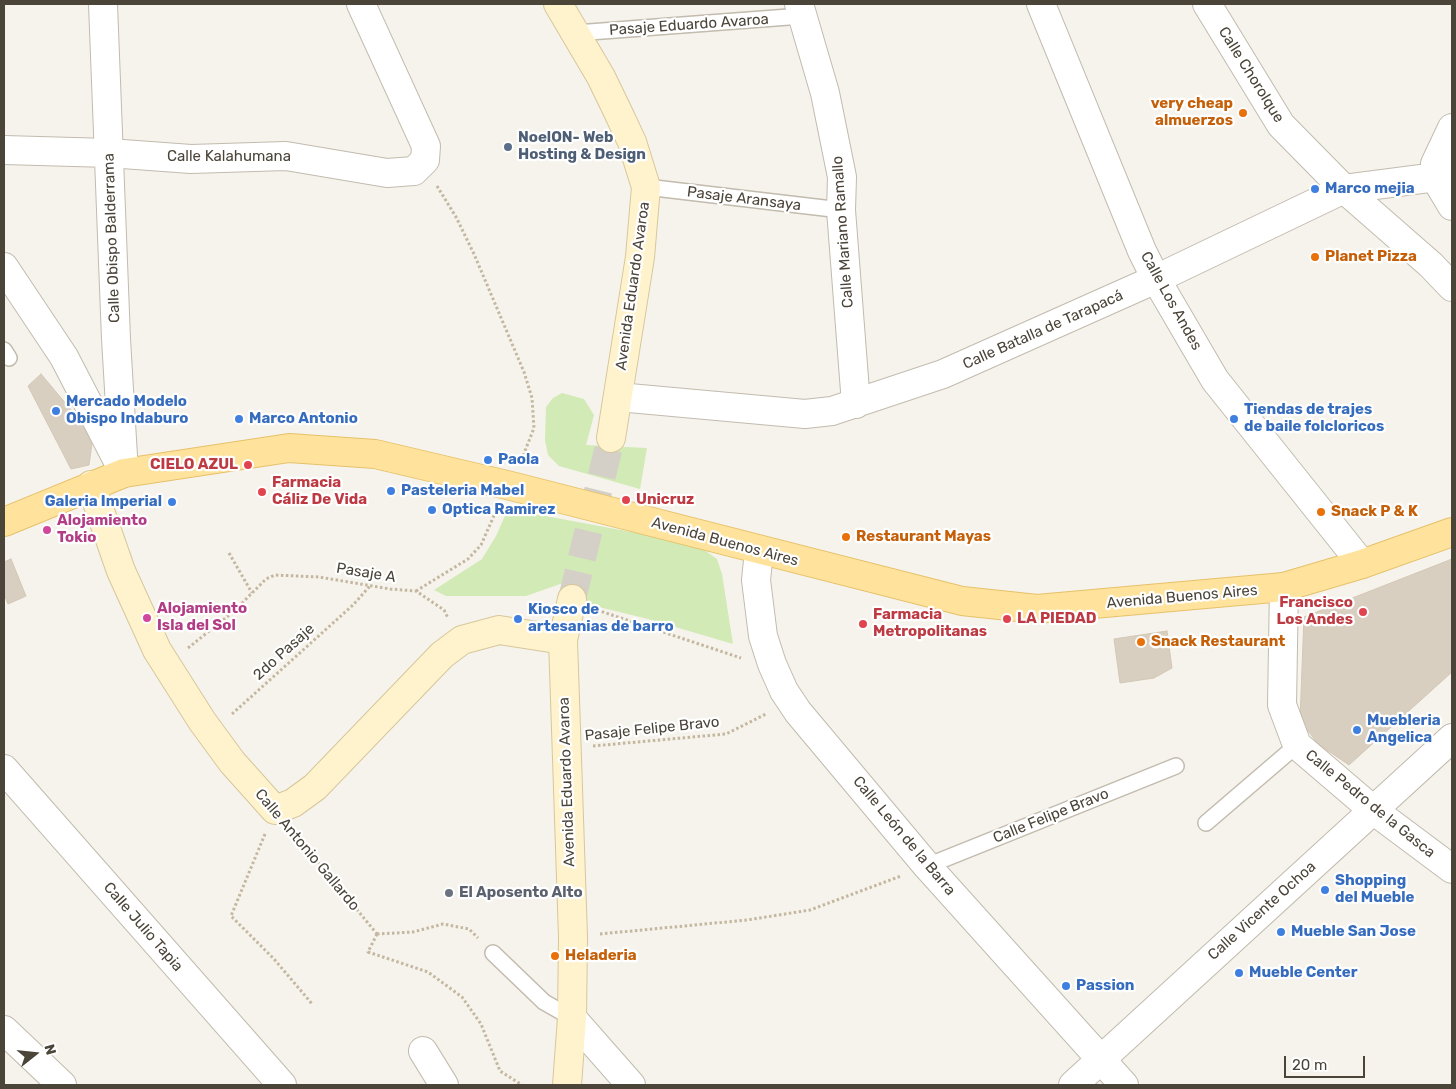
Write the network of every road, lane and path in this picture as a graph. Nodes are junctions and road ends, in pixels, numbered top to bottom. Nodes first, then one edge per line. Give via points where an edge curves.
1 (103, 4) edge
2 (361, 4) edge
3 (558, 4) edge
4 (1041, 4) edge
5 (1207, 4) edge
6 (801, 10) edge
7 (576, 33) junction
8 (1452, 128) edge
9 (4, 150) edge
10 (109, 153) junction
11 (422, 166) junction
12 (1443, 176) edge
13 (646, 187) junction
14 (1344, 189) junction
15 (1452, 206) edge
16 (841, 210) junction
17 (4, 267) edge
18 (1156, 280) junction
19 (1452, 286) edge
20 (618, 397) junction
21 (856, 404) junction
22 (611, 438) tunnel mouth
23 (124, 472) junction
24 (91, 485) junction
25 (511, 486) junction
26 (4, 522) edge
27 (1452, 532) edge
28 (759, 551) junction
29 (229, 554) dead end
30 (1362, 564) junction
31 (370, 586) junction
32 (1284, 587) junction
33 (416, 591) junction
34 (252, 593) junction
35 (571, 600) joint
36 (462, 640) junction
37 (563, 640) junction
38 (746, 660) dead end
39 (163, 662) junction
40 (764, 705) dead end
41 (210, 732) junction
42 (1452, 738) edge
43 (1297, 745) junction
44 (565, 750) junction
45 (1176, 766) dead end
46 (4, 769) edge
47 (275, 810) junction
48 (1373, 810) junction
49 (1206, 823) dead end
50 (927, 866) junction
51 (1452, 869) edge
52 (377, 934) junction
53 (573, 937) junction
54 (493, 953) joint
55 (313, 1005) dead end
56 (572, 1018) junction
57 (4, 1030) edge
58 (423, 1051) dead end
59 (1100, 1059) junction
60 (62, 1085) edge
61 (282, 1085) edge
62 (444, 1085) edge
63 (522, 1085) edge
64 (567, 1085) edge
65 (631, 1085) edge
66 (1073, 1085) edge
67 (1124, 1085) edge

1 - 10 street, Calle Obispo Balderrama
2 - 11 street via 424,140 426,156
3 - 7 street, Avenida Eduardo Avaroa
4 - 18 street, Calle Los Andes
5 - 14 street, Calle Chorolque via 1281,125
6 - 7 lane, Pasaje Eduardo Avaroa
6 - 16 street, Calle Mariano Ramallo via 837,144 842,177
7 - 13 street, Avenida Eduardo Avaroa via 632,142
8 - 12 street via 1435,164
9 - 10 street, Calle Kalahumana
10 - 11 street, Calle Kalahumana via 191,159 286,156 387,173 405,173
10 - 23 street, Calle Obispo Balderrama
11 - 25 path via 456,218 524,372 532,398 534,428
12 - 14 street, Calle Batalla de Tarapacá
12 - 15 street
13 - 16 lane, Pasaje Aransaya
13 - 20 street, Avenida Eduardo Avaroa via 640,257
14 - 18 street, Calle Batalla de Tarapacá
14 - 19 street, Calle Chorolque
16 - 21 street, Calle Mariano Ramallo
17 - 23 street via 64,357
18 - 21 street, Calle Batalla de Tarapacá via 943,374
18 - 30 street, Calle Los Andes via 1215,380
20 - 21 street, Calle Batalla de Tarapacá via 805,414
20 - 22 street, Avenida Eduardo Avaroa
23 - 24 main road, Avenida Buenos Aires
23 - 25 main road, Avenida Buenos Aires via 289,448 374,454
24 - 26 main road, Avenida Buenos Aires
24 - 39 street, Calle Antonio Gallardo via 121,571
25 - 28 main road, Avenida Buenos Aires
25 - 33 path via 481,545 468,559
27 - 30 main road, Avenida Buenos Aires
28 - 32 main road, Avenida Buenos Aires via 962,601 1037,609
28 - 50 street, Calle León de la Barra via 756,580 763,636 784,691
29 - 34 path
30 - 32 main road, Avenida Buenos Aires
31 - 33 path, Pasaje A
31 - 34 path, Pasaje A via 319,577 275,575
31 - 41 path, 2do Pasaje via 353,605
32 - 43 street, Calle Pedro de la Gasca via 1282,705
33 - 36 path, Pasaje A via 444,610
34 - 39 path, Pasaje A via 193,646
35 - 37 street, Avenida Eduardo Avaroa
35 - 38 path
36 - 37 street via 499,630
36 - 47 street via 442,655 315,787 293,803
37 - 44 street, Avenida Eduardo Avaroa
39 - 41 street, Calle Antonio Gallardo
40 - 44 path, Pasaje Felipe Bravo via 767,713 726,734
41 - 47 street, Calle Antonio Gallardo
42 - 48 street, Calle Vicente Ochoa
43 - 48 street, Calle Pedro de la Gasca
43 - 49 lane
44 - 53 street, Avenida Eduardo Avaroa
45 - 50 lane, Calle Felipe Bravo
46 - 61 street, Calle Julio Tapia
47 - 52 path, Calle Antonio Gallardo
47 - 55 path via 231,916
48 - 51 street, Calle Pedro de la Gasca
48 - 59 street, Calle Vicente Ochoa
50 - 53 path via 810,910 746,920
50 - 59 street, Calle León de la Barra
52 - 54 path via 413,932 443,924 469,929
52 - 63 path via 368,952 428,972 462,997 481,1024 500,1071
53 - 56 street, Avenida Eduardo Avaroa
54 - 56 lane via 544,1002
56 - 64 street, Avenida Eduardo Avaroa
56 - 65 street
57 - 60 street
58 - 62 street
59 - 66 street, Calle Vicente Ochoa
59 - 67 street, Calle León de la Barra

